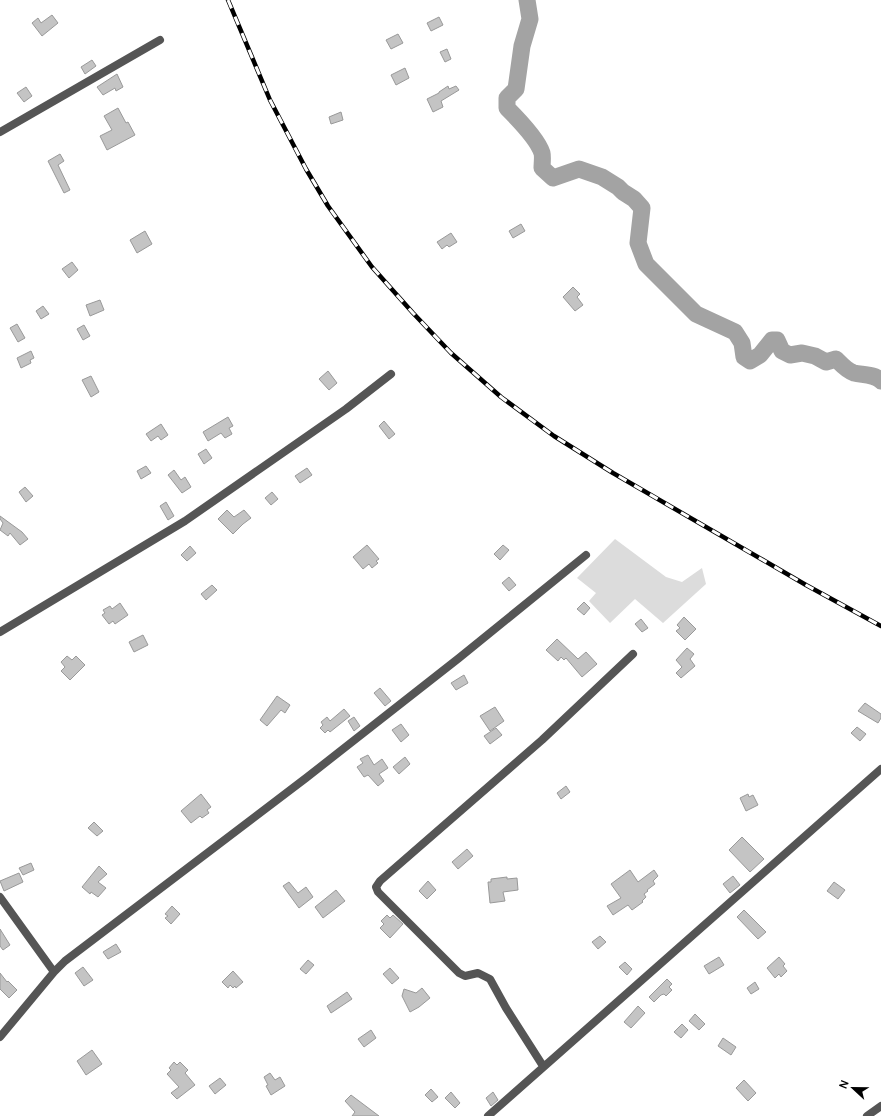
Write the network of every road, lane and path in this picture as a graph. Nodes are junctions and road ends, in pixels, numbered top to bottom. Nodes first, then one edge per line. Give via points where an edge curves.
1 (160, 40) dead end
2 (0, 132) edge
3 (391, 374) dead end
4 (586, 555) dead end
5 (0, 632) edge
6 (633, 654) dead end
7 (881, 769) edge
8 (0, 897) edge
9 (54, 972) junction
10 (0, 1037) edge
11 (543, 1066) junction
12 (881, 1106) edge
13 (488, 1116) edge
14 (867, 1116) edge

1 - 2 street
3 - 5 street via 346,409 185,521
4 - 9 street via 306,778 85,945
6 - 11 street via 542,740 376,887 378,892 459,973 465,976 478,973 490,979
7 - 11 street
8 - 9 street
9 - 10 street
11 - 13 street
12 - 14 street

